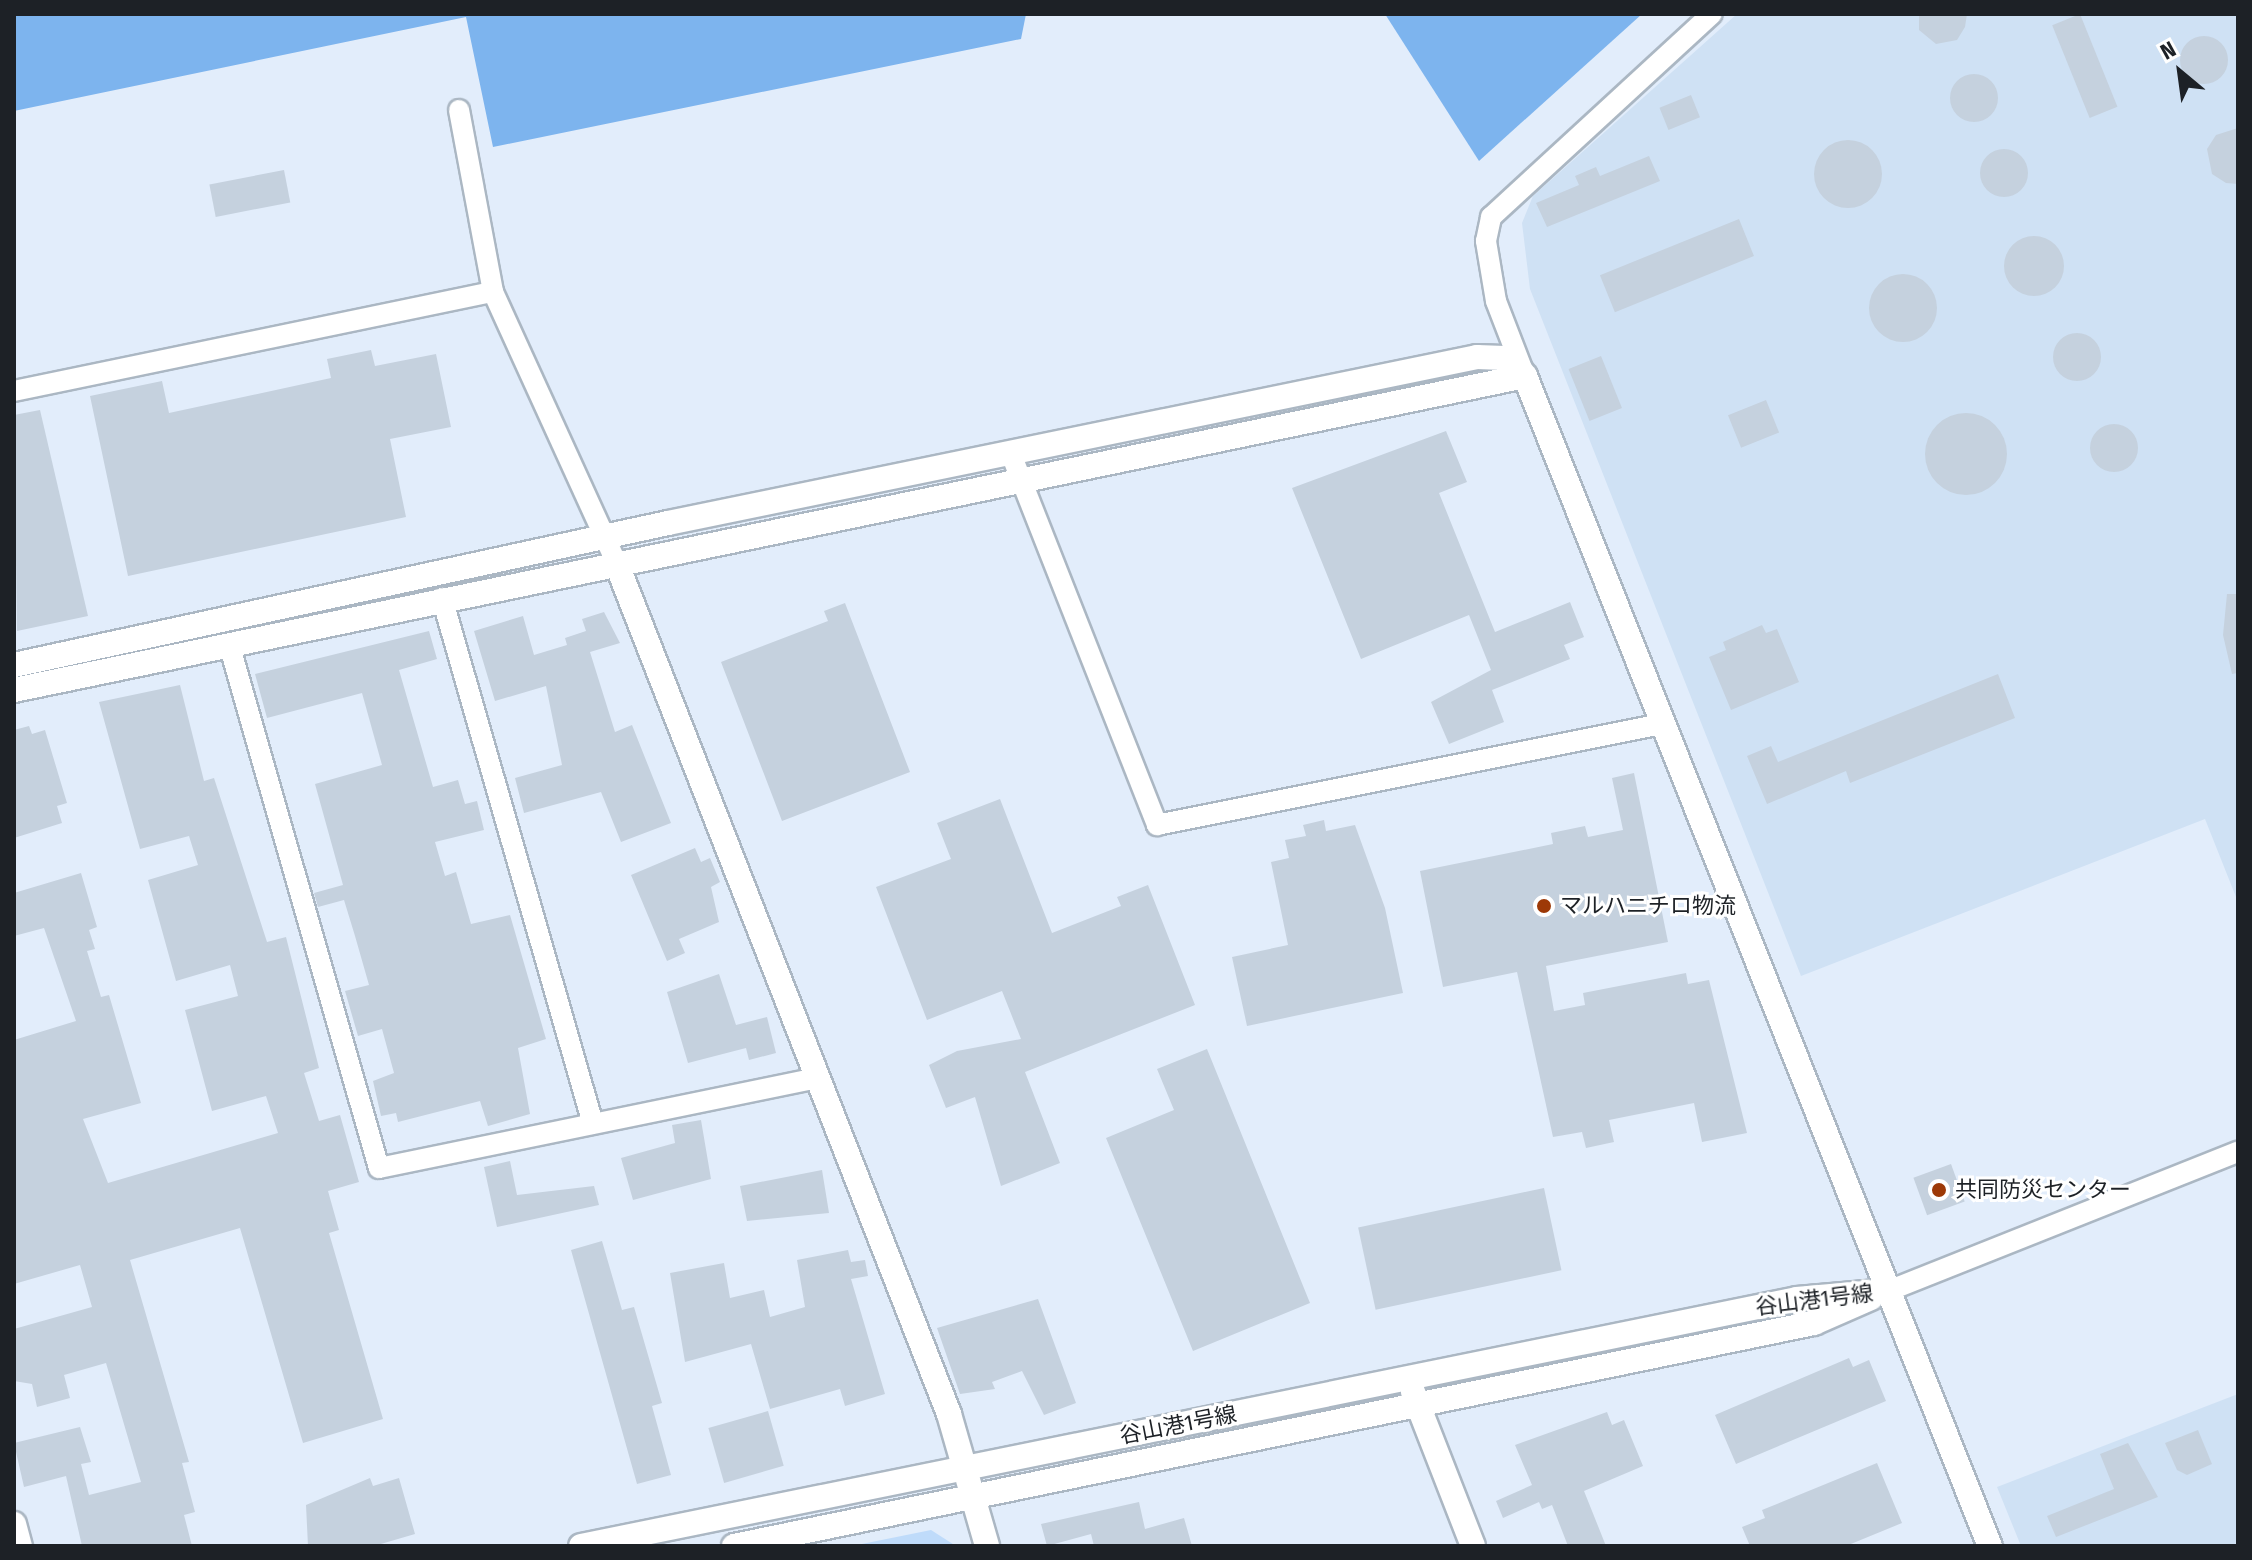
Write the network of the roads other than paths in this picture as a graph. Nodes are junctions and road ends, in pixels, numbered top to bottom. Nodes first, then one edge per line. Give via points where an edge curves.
1 (1712, 14) edge
2 (459, 110) dead end
3 (493, 292) junction
4 (1525, 376) junction
5 (14, 391) edge
6 (1011, 454) junction
7 (1022, 482) junction
8 (606, 536) junction
9 (616, 562) junction
10 (442, 598) junction
11 (229, 644) junction
12 (14, 665) edge
13 (14, 690) edge
14 (1661, 724) junction
15 (818, 1078) junction
16 (593, 1124) junction
17 (2238, 1152) edge
18 (1888, 1291) junction
19 (1408, 1379) junction
20 (1418, 1404) junction
21 (965, 1469) junction
22 (972, 1495) junction
23 (14, 1524) edge
24 (20, 1546) edge
25 (581, 1546) edge
26 (734, 1546) edge
27 (987, 1546) edge
28 (1473, 1546) edge
29 (1990, 1546) edge

1 - 4 street via 1491,217 1486,241 1496,301
2 - 3 street
3 - 5 street
3 - 8 street
4 - 6 street via 1511,358 1477,357
4 - 7 street
4 - 14 street
6 - 7 street
6 - 8 street
7 - 9 street
7 - 14 street via 1157,825
8 - 9 street
8 - 12 street
9 - 10 street
9 - 15 street
10 - 11 street
10 - 16 street
11 - 13 street
11 - 16 street via 379,1168
14 - 18 street
15 - 16 street
15 - 21 street
17 - 18 street
18 - 19 street, 谷山港1号線 via 1797,1299
18 - 20 street, 谷山港1号線 via 1814,1323
18 - 29 street
19 - 20 street
19 - 21 street, 谷山港1号線
20 - 22 street, 谷山港1号線
20 - 28 street
21 - 22 street
21 - 25 street, 谷山港1号線
22 - 26 street, 谷山港1号線
22 - 27 street
23 - 24 street

